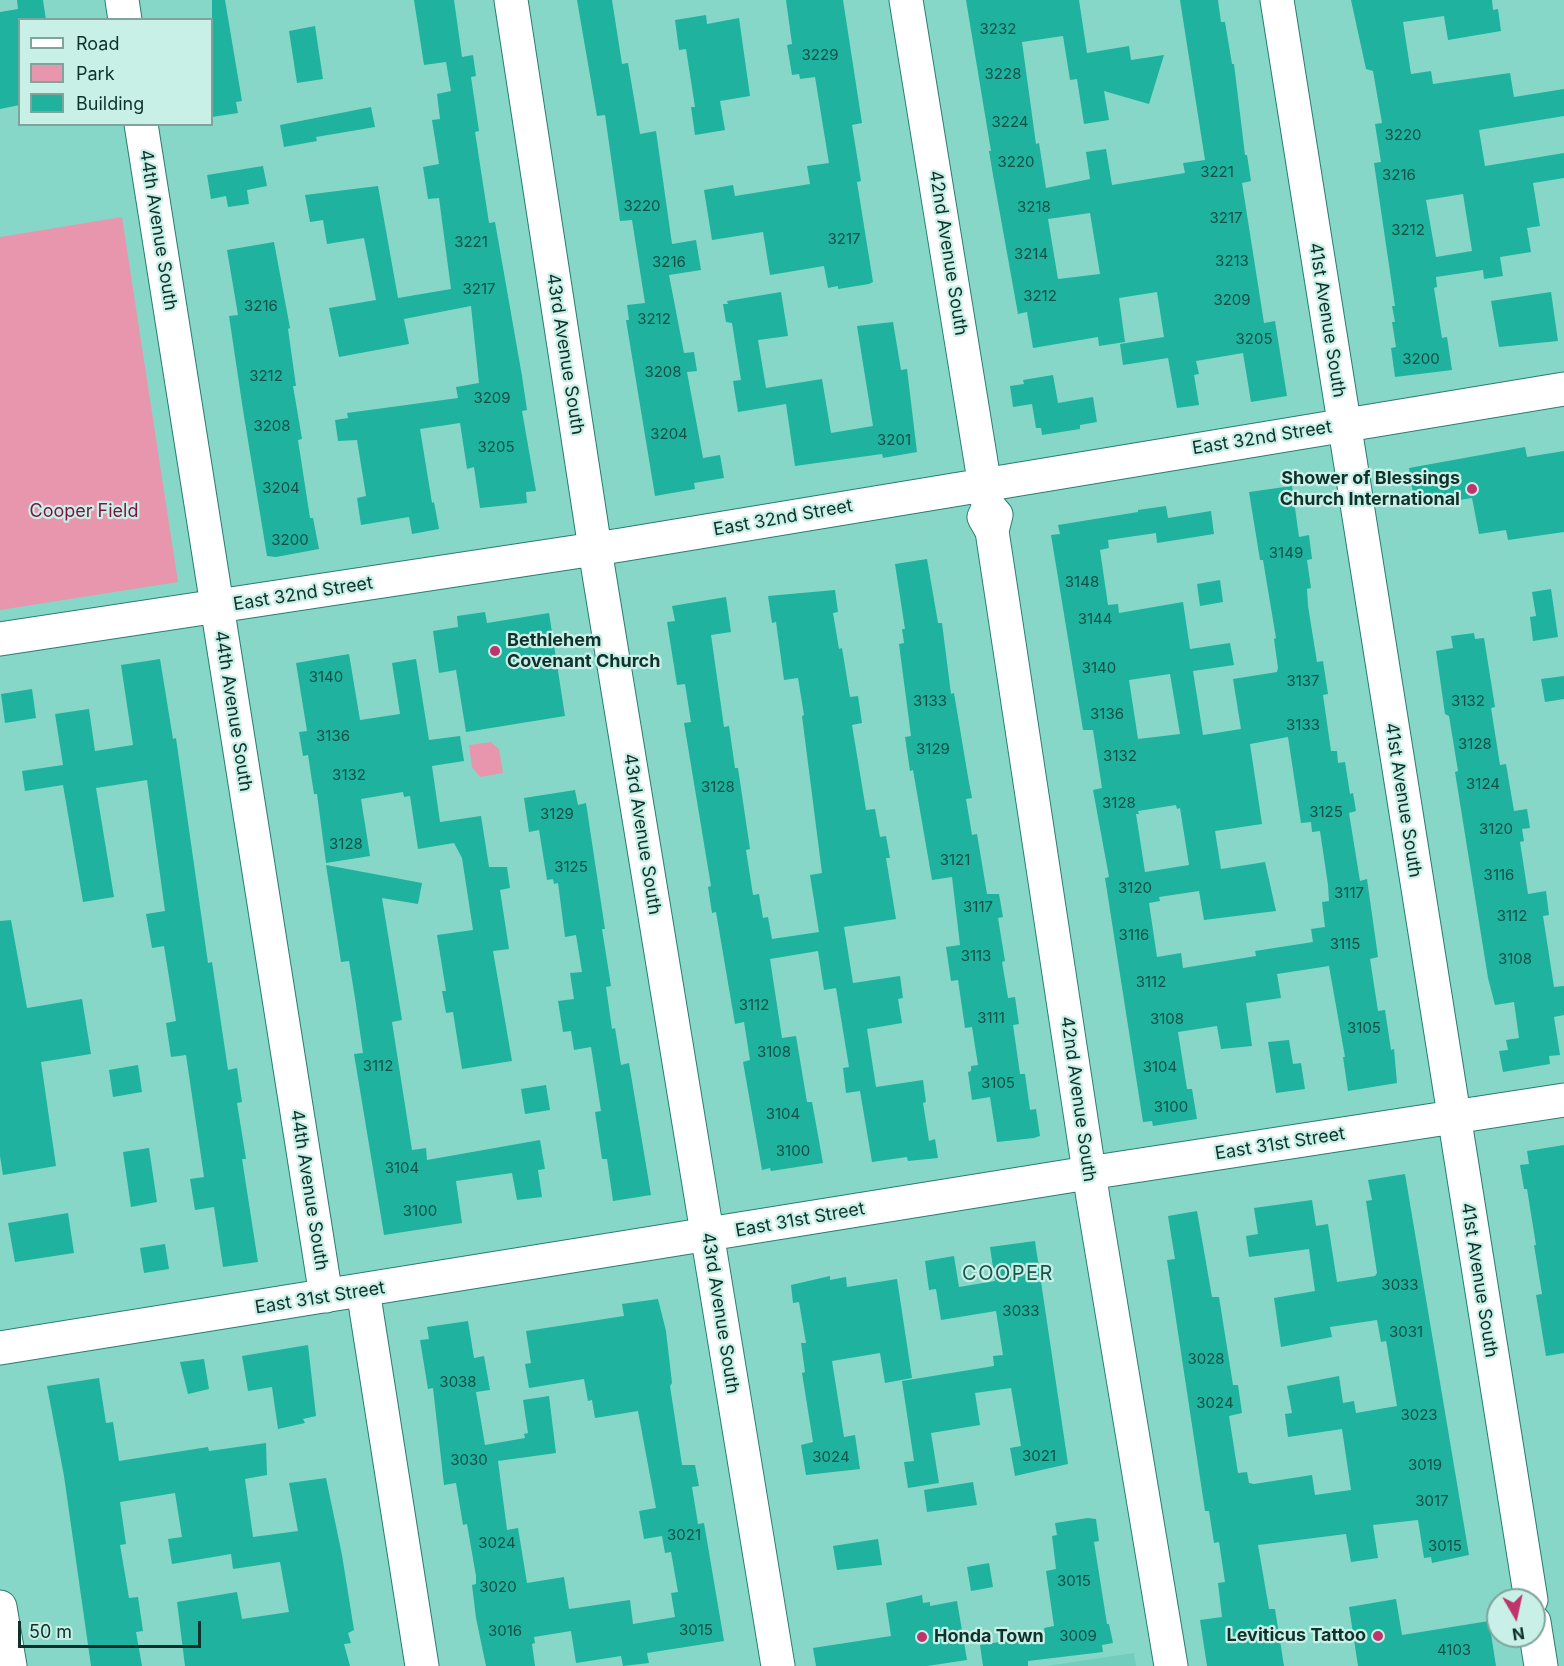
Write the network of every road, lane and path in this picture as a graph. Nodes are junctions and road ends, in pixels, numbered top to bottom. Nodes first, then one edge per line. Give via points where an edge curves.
1 (122, 0) edge
2 (511, 0) edge
3 (906, 0) edge
4 (1277, 0) edge
5 (125, 18) edge
6 (141, 126) edge
7 (1564, 389) edge
8 (1343, 426) junction
9 (989, 507) junction
10 (595, 549) junction
11 (216, 607) junction
12 (0, 639) edge
13 (1564, 1100) edge
14 (1453, 1117) junction
15 (1090, 1173) junction
16 (708, 1236) junction
17 (363, 1290) junction
18 (326, 1296) junction
19 (0, 1348) edge
20 (1528, 1588) edge
21 (0, 1607) edge
22 (1538, 1648) edge
23 (10, 1666) edge
24 (422, 1666) edge
25 (778, 1666) edge
26 (1171, 1666) edge
27 (1541, 1666) edge

1 - 5 street
2 - 10 street, 43rd Avenue South
3 - 9 street, 42nd Avenue South
4 - 8 street, 41st Avenue South
6 - 11 street, 44th Avenue South
7 - 8 street, East 32nd Street
8 - 9 street, East 32nd Street
8 - 14 street, 41st Avenue South
9 - 10 street, East 32nd Street
9 - 15 street, 42nd Avenue South
10 - 11 street, East 32nd Street
10 - 16 street, 43rd Avenue South
11 - 12 street, East 32nd Street
11 - 18 street, 44th Avenue South
13 - 14 street, East 31st Street
14 - 15 street, East 31st Street
14 - 20 street, 41st Avenue South
15 - 16 street, East 31st Street
15 - 26 street, 42nd Avenue South
16 - 17 street, East 31st Street
16 - 25 street, 43rd Avenue South
17 - 18 street, East 31st Street
17 - 24 street
18 - 19 street, East 31st Street
21 - 23 street
22 - 27 street

